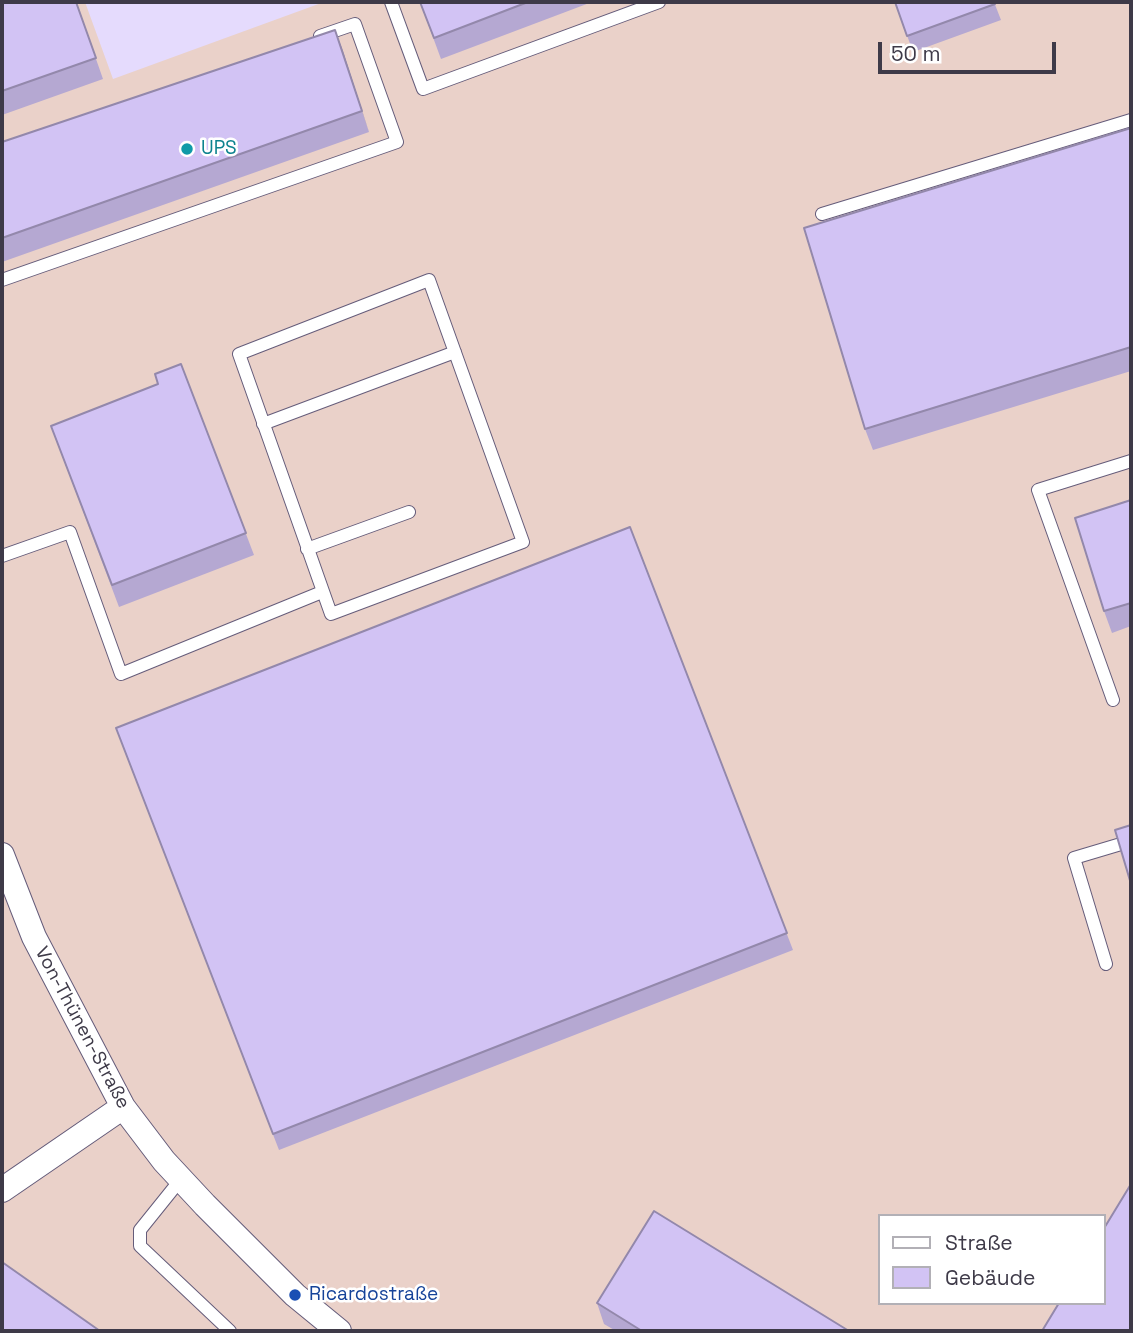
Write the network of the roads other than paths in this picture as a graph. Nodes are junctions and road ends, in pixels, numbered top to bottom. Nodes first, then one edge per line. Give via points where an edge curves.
1 (391, 2) edge
2 (659, 2) edge
3 (303, 42) edge
4 (1131, 120) edge
5 (822, 214) dead end
6 (2, 280) edge
7 (454, 352) junction
8 (263, 424) junction
9 (1131, 461) edge
10 (409, 512) dead end
11 (307, 549) junction
12 (2, 556) edge
13 (322, 592) junction
14 (1113, 700) dead end
15 (1131, 841) edge
16 (2, 855) edge
17 (1106, 964) dead end
18 (123, 1107) junction
19 (181, 1179) junction
20 (2, 1190) edge
21 (333, 1329) edge
22 (230, 1331) edge

1 - 2 lane via 423,89
3 - 6 lane via 355,24 397,142
4 - 5 lane
7 - 8 lane
7 - 8 lane via 429,280 239,354
7 - 13 lane via 523,542 331,614
8 - 11 lane
9 - 14 lane via 1038,490
10 - 11 lane
11 - 13 lane
12 - 13 lane via 69,532 121,674
15 - 17 lane via 1074,858
16 - 18 street, Von-Thünen-Straße via 33,937
18 - 19 street, Von-Thünen-Straße
18 - 20 street
19 - 21 street, Von-Thünen-Straße
19 - 22 lane via 140,1230 140,1246

